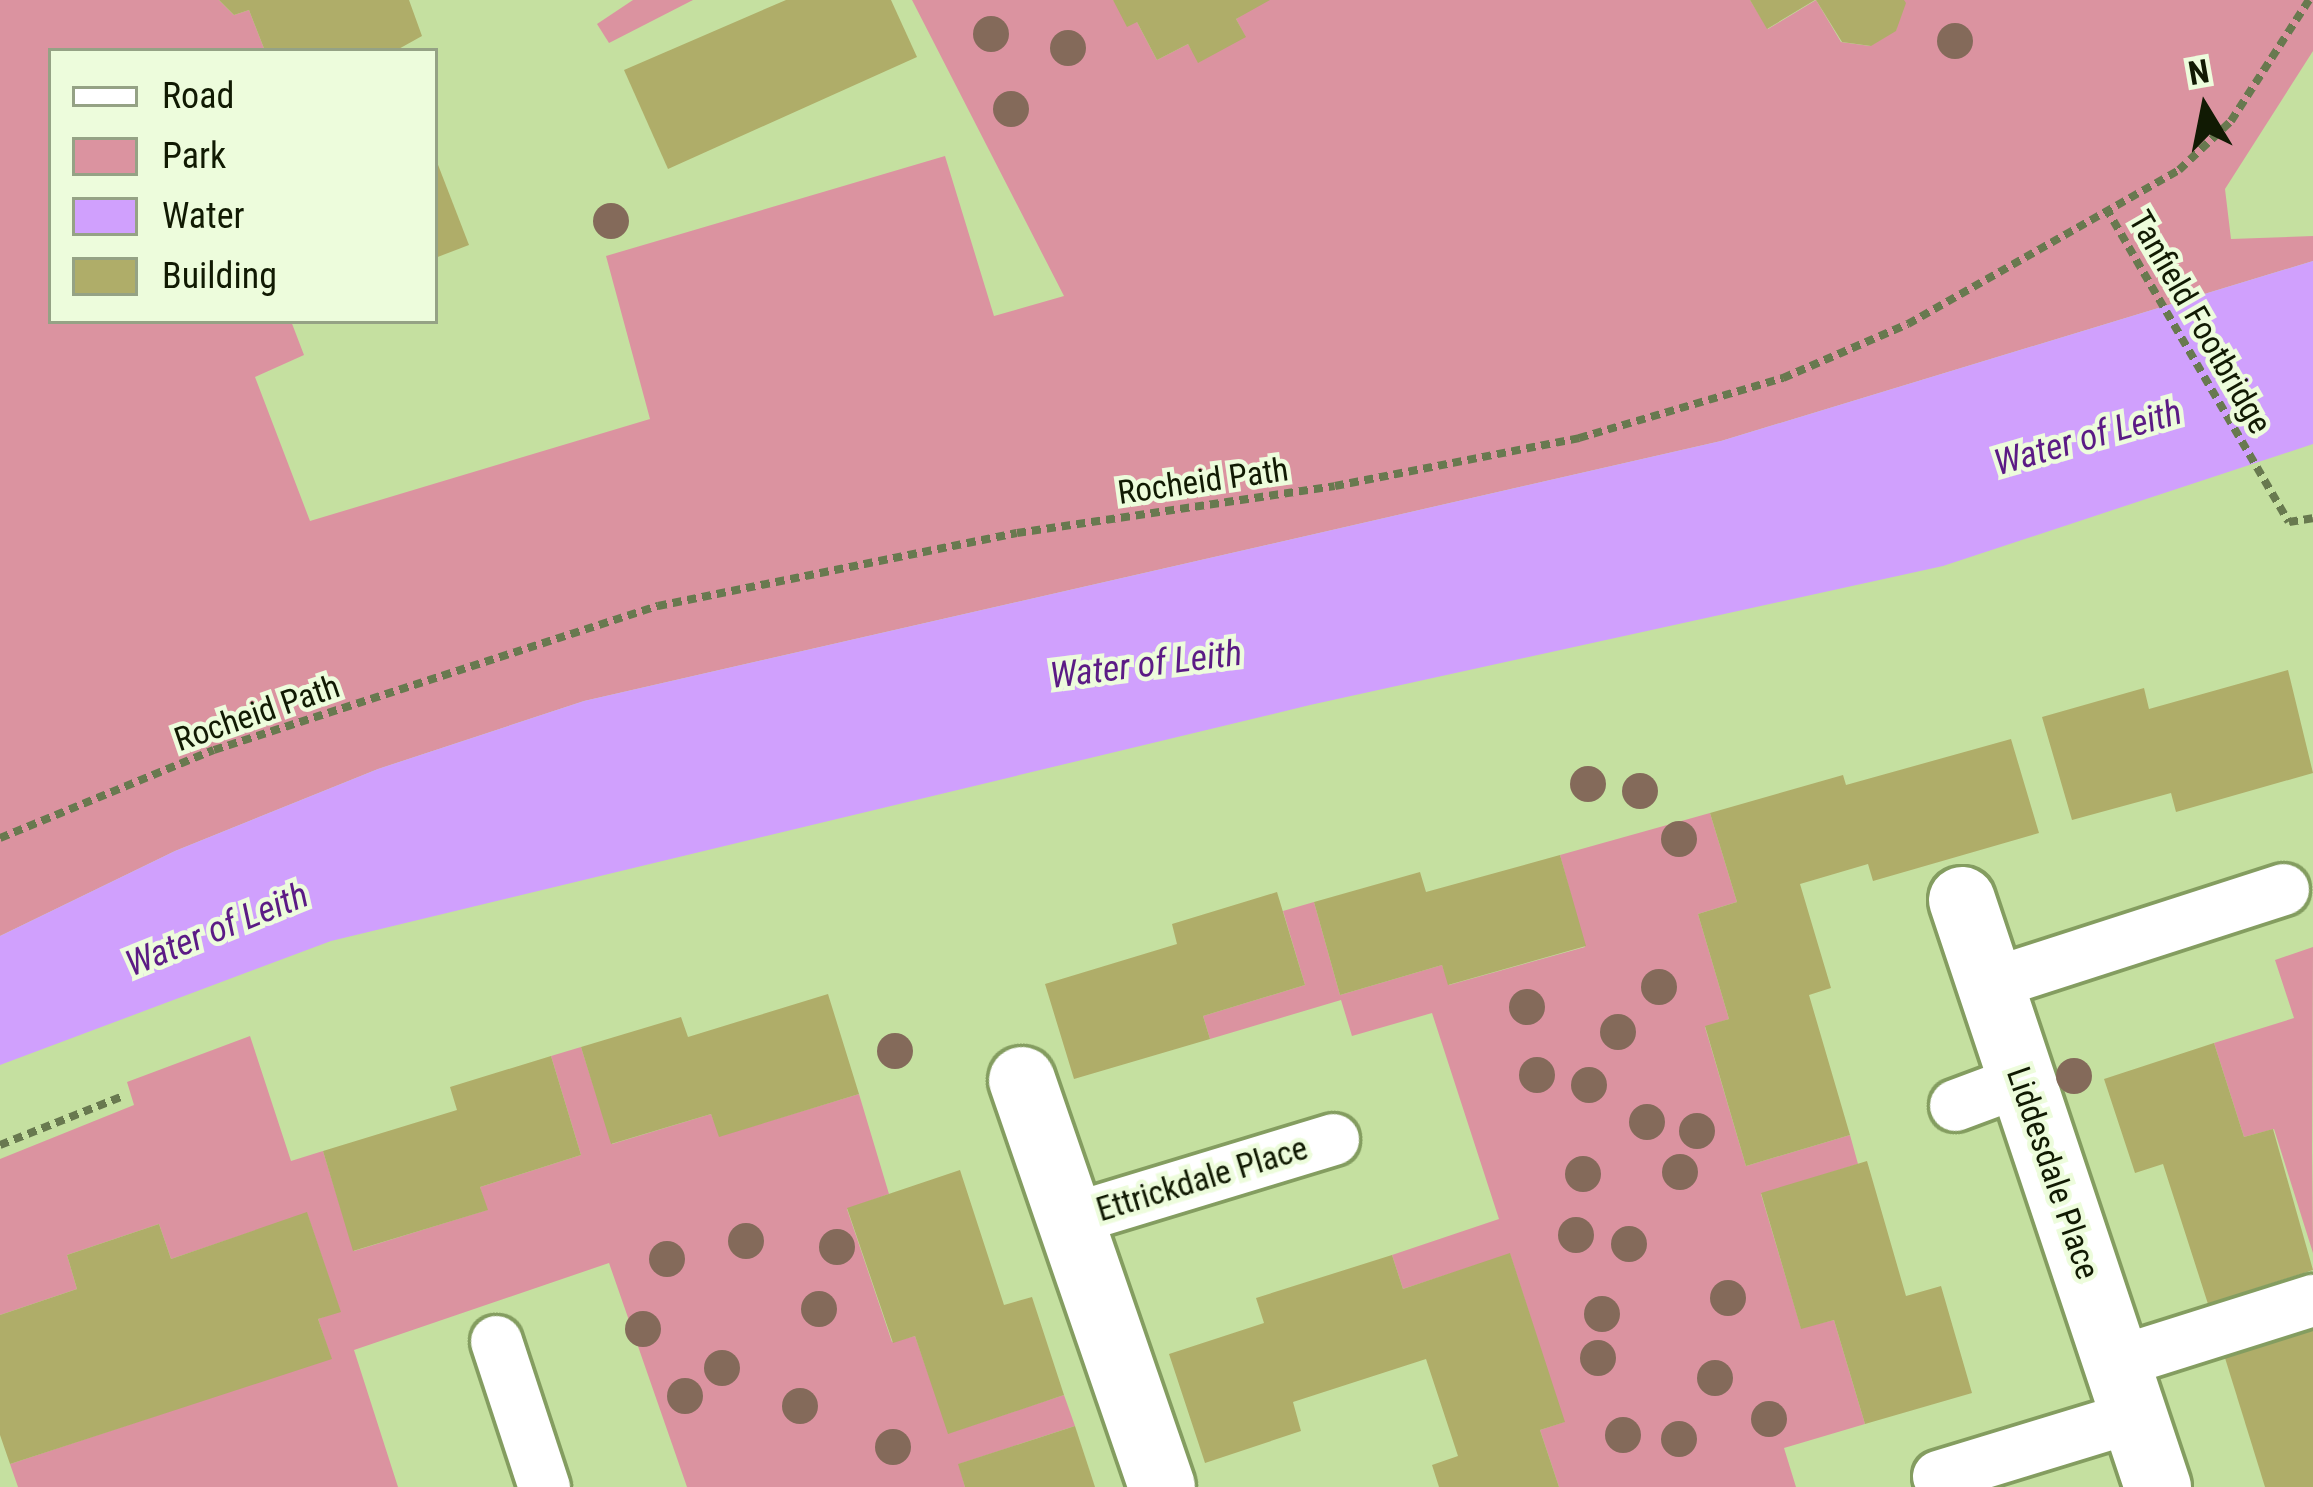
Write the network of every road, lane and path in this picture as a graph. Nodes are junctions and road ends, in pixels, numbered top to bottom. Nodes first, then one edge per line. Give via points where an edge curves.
1 (2309, 0) edge
2 (2105, 208) junction
3 (2313, 518) edge
4 (0, 838) edge
5 (2283, 889) dead end
6 (1962, 900) dead end
7 (1990, 984) junction
8 (1022, 1080) dead end
9 (2022, 1081) junction
10 (123, 1096) dead end
11 (1955, 1105) dead end
12 (1334, 1138) dead end
13 (0, 1145) edge
14 (1070, 1219) junction
15 (2313, 1300) edge
16 (496, 1342) dead end
17 (2125, 1389) junction
18 (1938, 1477) dead end
19 (544, 1487) edge
20 (1162, 1487) edge
21 (2158, 1487) edge

1 - 2 path, Rocheid Path via 2231,121 2179,170
2 - 3 path, Tanfield Footbridge via 2289,522
2 - 4 path, Rocheid Path via 1908,324 1783,378 1557,443 1335,486 1017,532 658,606 214,750
5 - 7 lane
6 - 7 street, Liddesdale Place
7 - 9 street, Liddesdale Place
8 - 14 street, Ettrickdale Place
9 - 11 lane
9 - 17 street, Liddesdale Place
10 - 13 path
12 - 14 lane, Ettrickdale Place
14 - 20 street, Ettrickdale Place
15 - 17 lane
16 - 19 lane
17 - 18 lane
17 - 21 street, Liddesdale Place

